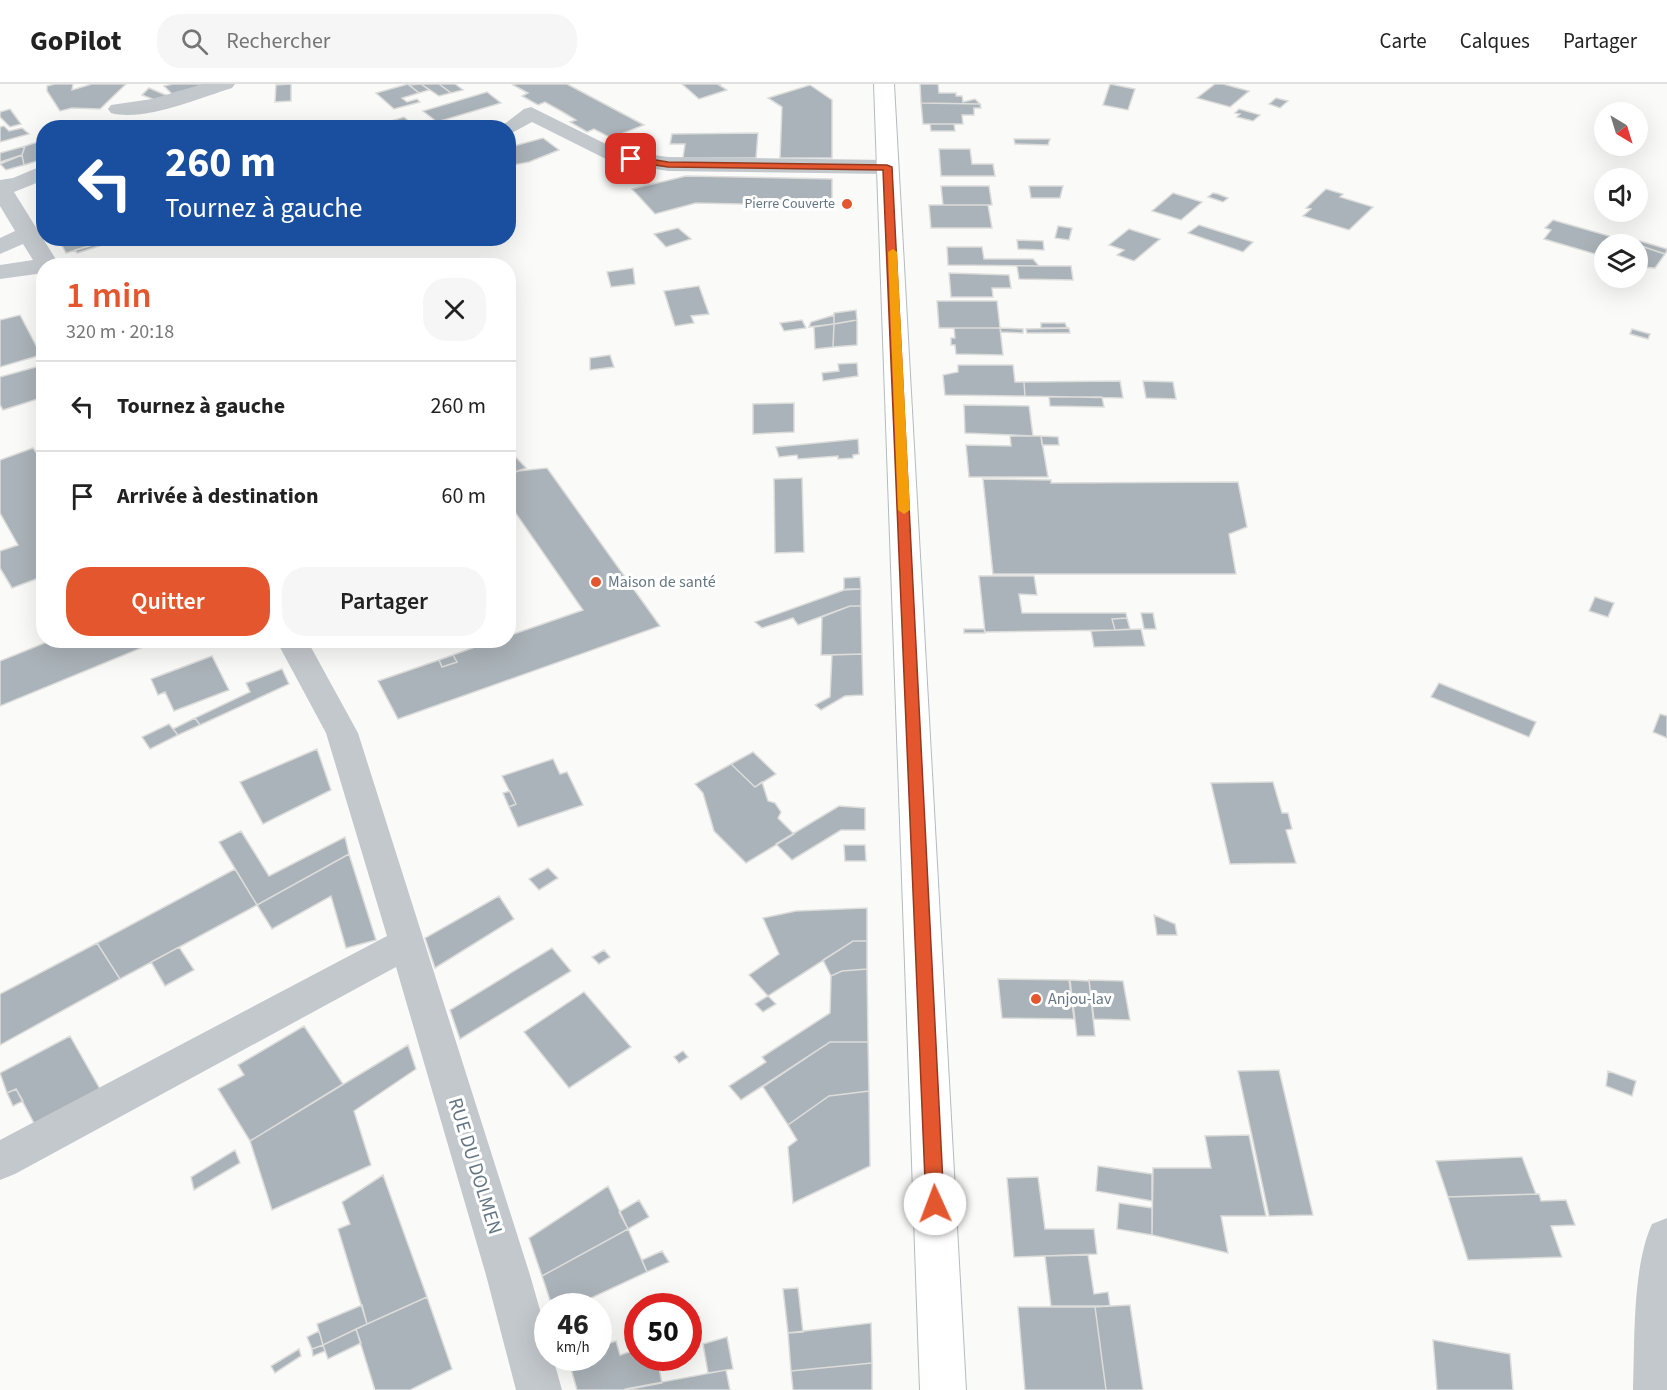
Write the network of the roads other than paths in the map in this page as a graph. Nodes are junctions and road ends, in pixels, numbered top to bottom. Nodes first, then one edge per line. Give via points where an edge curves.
1 (141, 84) edge
2 (225, 84) edge
3 (884, 84) edge
4 (516, 123) edge
5 (887, 167) junction
6 (36, 175) edge
7 (1, 188) edge
8 (28, 233) junction
9 (0, 247) edge
10 (42, 258) edge
11 (36, 267) edge
12 (0, 272) edge
13 (295, 648) edge
14 (408, 943) junction
15 (0, 1161) edge
16 (1667, 1241) edge
17 (539, 1390) edge
18 (943, 1390) edge
19 (1656, 1390) edge

1 - 2 street via 112,116
3 - 5 main road
4 - 5 street via 531,113 612,156 668,164
5 - 18 main road
6 - 7 street
7 - 8 street
8 - 9 street
8 - 10 street
11 - 12 street
13 - 14 street, RUE DU DOLMEN via 342,733
14 - 15 street
14 - 17 street, RUE DU DOLMEN
16 - 19 street via 1658,1310

